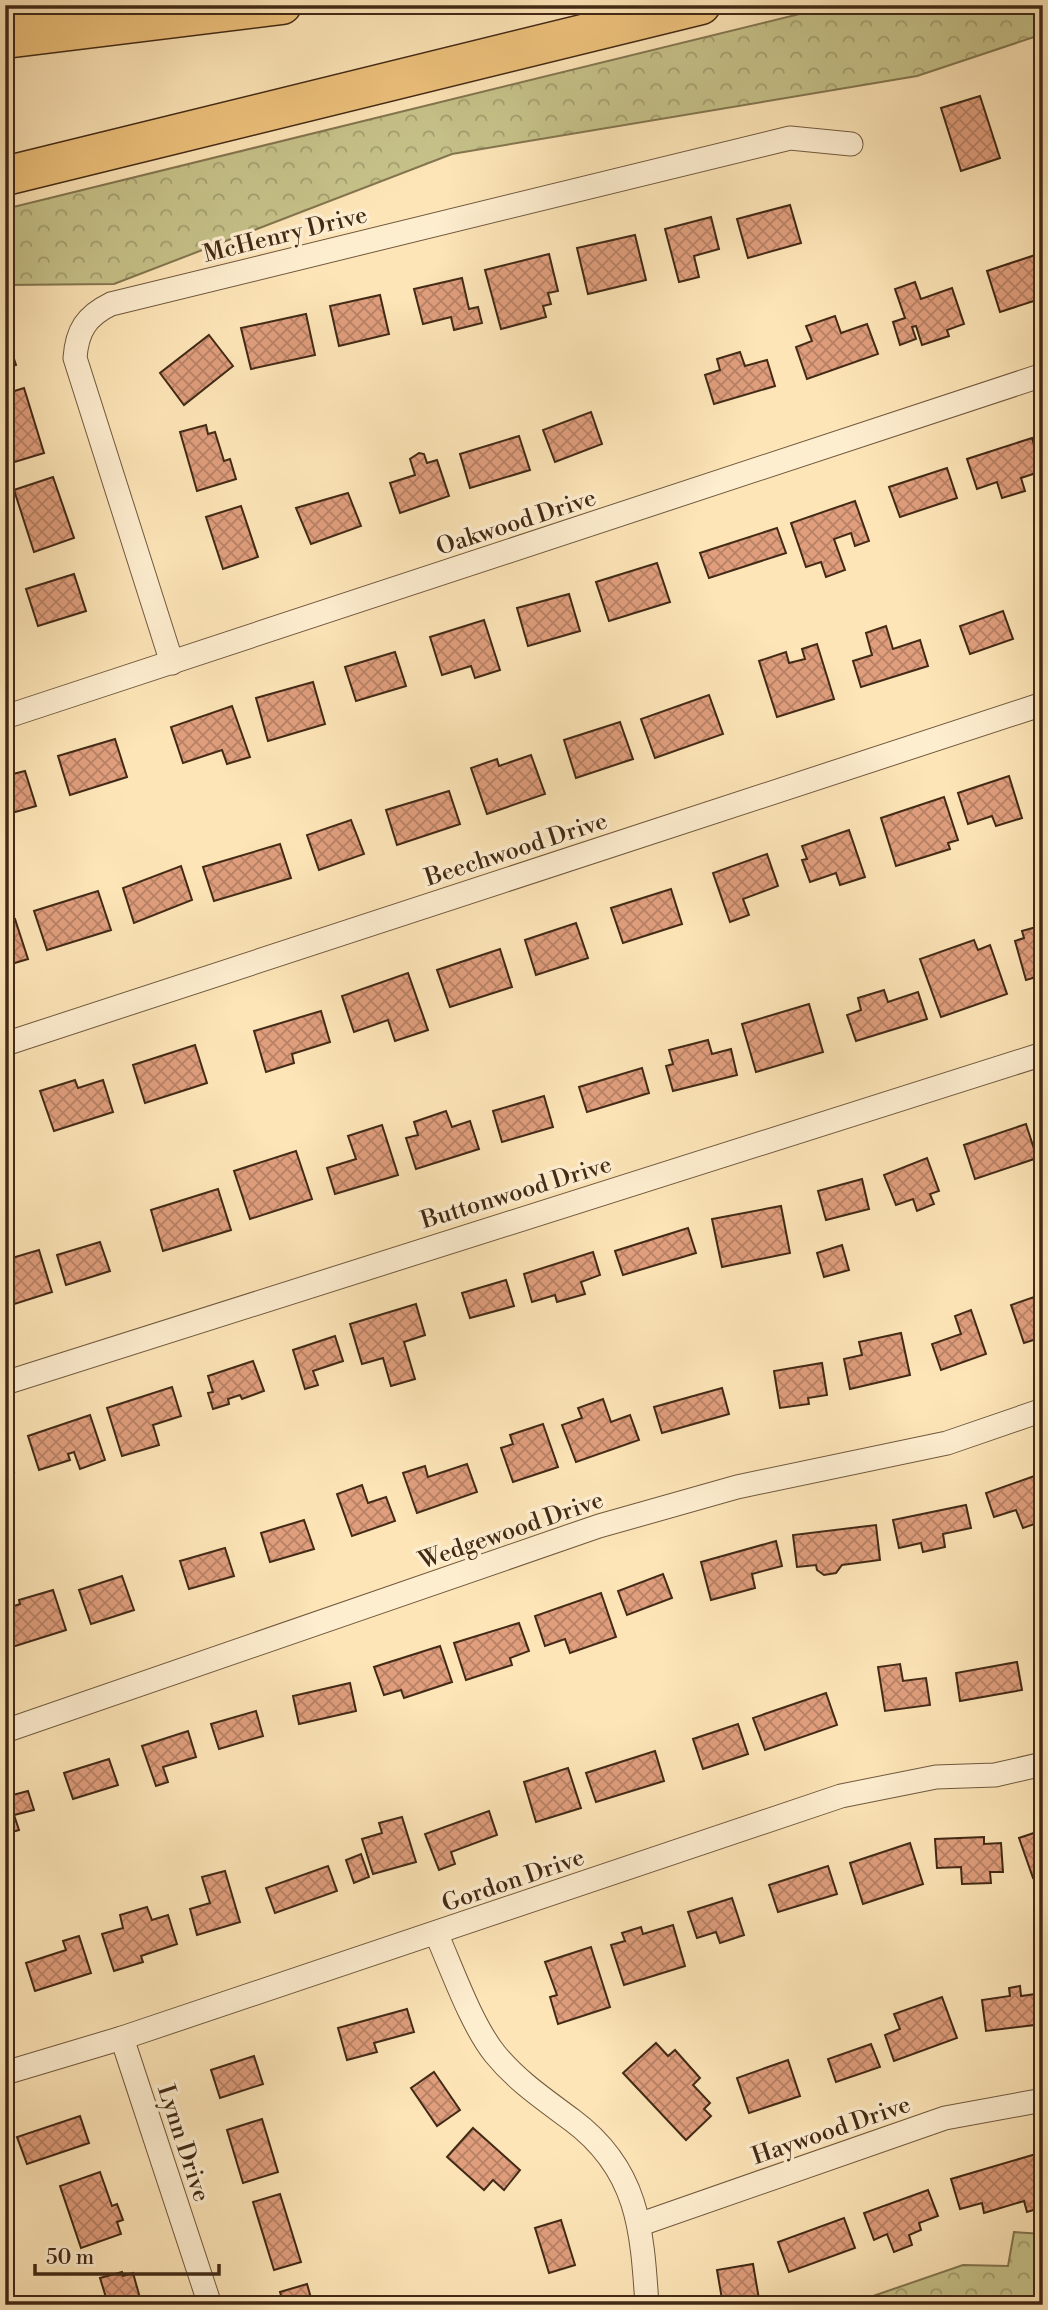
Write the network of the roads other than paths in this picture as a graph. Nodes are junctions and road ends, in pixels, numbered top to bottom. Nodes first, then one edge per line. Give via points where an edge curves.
1 (36, 5) edge
2 (282, 5) edge
3 (701, 5) edge
4 (5, 30) edge
5 (5, 39) edge
6 (851, 144) dead end
7 (5, 176) edge
8 (1043, 375) edge
9 (172, 663) junction
10 (1043, 704) edge
11 (5, 718) edge
12 (5, 1044) edge
13 (1043, 1054) edge
14 (5, 1383) edge
15 (1043, 1410) edge
16 (5, 1731) edge
17 (1043, 1764) edge
18 (436, 1933) junction
19 (122, 2038) junction
20 (5, 2073) edge
21 (1043, 2100) edge
22 (640, 2224) junction
23 (210, 2305) edge
24 (648, 2305) edge

1 - 4 highway
2 - 5 highway
3 - 7 highway
6 - 9 street, McHenry Drive via 790,138 96,311 76,340 75,358
8 - 9 street, Oakwood Drive
9 - 11 street, Oakwood Drive
10 - 12 street, Beechwood Drive
13 - 14 street, Buttonwood Drive
15 - 16 street, Wedgewood Drive via 947,1443 737,1487 598,1526
17 - 18 street, Gordon Drive via 995,1775 936,1777 841,1796
18 - 19 street, Gordon Drive
18 - 22 street via 493,2052 529,2090 603,2147 627,2182
19 - 20 street, Gordon Drive
19 - 23 street, Lynn Drive
21 - 22 street, Haywood Drive via 946,2118
22 - 24 street

